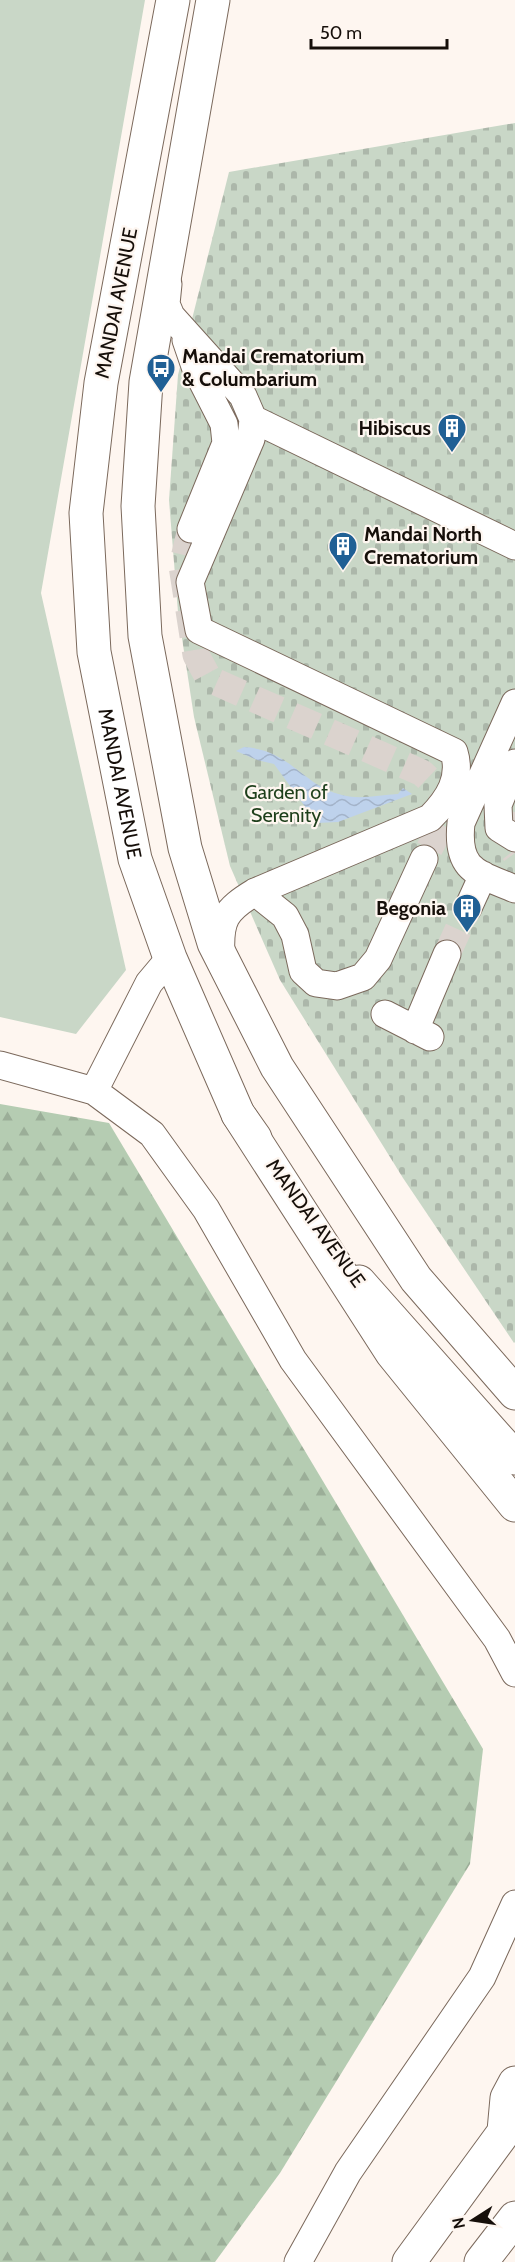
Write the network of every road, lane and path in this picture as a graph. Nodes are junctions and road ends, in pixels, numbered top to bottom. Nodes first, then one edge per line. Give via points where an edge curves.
1 (174, 0) edge
2 (213, 0) edge
3 (169, 255) junction
4 (181, 328) junction
5 (253, 419) junction
6 (191, 529) tunnel mouth
7 (515, 546) edge
8 (515, 703) edge
9 (515, 763) edge
10 (515, 838) edge
11 (424, 859) tunnel mouth
12 (483, 876) junction
13 (515, 889) edge
14 (255, 892) junction
15 (468, 908) tunnel mouth
16 (447, 954) tunnel mouth
17 (221, 956) junction
18 (170, 958) junction
19 (386, 1014) dead end
20 (0, 1065) edge
21 (94, 1091) junction
22 (238, 1114) junction
23 (515, 1393) edge
24 (515, 1458) edge
25 (515, 1505) edge
26 (515, 1673) edge
27 (515, 1904) edge
28 (515, 2083) edge
29 (509, 2124) edge
30 (515, 2218) edge
31 (298, 2262) edge
32 (409, 2262) edge
33 (481, 2262) edge

1 - 18 main road, MANDAI AVENUE via 101,383 86,513 94,652 135,859
2 - 3 main road
3 - 4 lane via 166,304
3 - 17 main road via 146,382 138,506 145,636 185,848
4 - 5 lane via 243,396
4 - 6 lane via 196,369 224,424 226,443
5 - 7 lane
5 - 14 lane via 252,439 190,582 199,630 454,752 459,769 444,804 430,818
8 - 12 lane via 461,823 460,846 467,865
9 - 10 lane via 498,805 499,828
11 - 14 lane via 378,959 363,977 337,986 316,983 303,971 295,935 285,916
12 - 13 lane
12 - 15 lane
14 - 17 lane via 230,909 220,932
16 - 19 lane via 423,1034
17 - 23 main road via 276,1067 416,1279
18 - 21 lane via 149,982
18 - 22 main road, MANDAI AVENUE
20 - 21 lane
21 - 26 lane via 152,1134 206,1209 292,1360 497,1639
22 - 24 main road, MANDAI AVENUE via 364,1290
22 - 25 main road via 392,1353
27 - 31 lane via 482,1977 348,2172
28 - 29 main road via 507,2098
29 - 32 main road
30 - 33 main road

